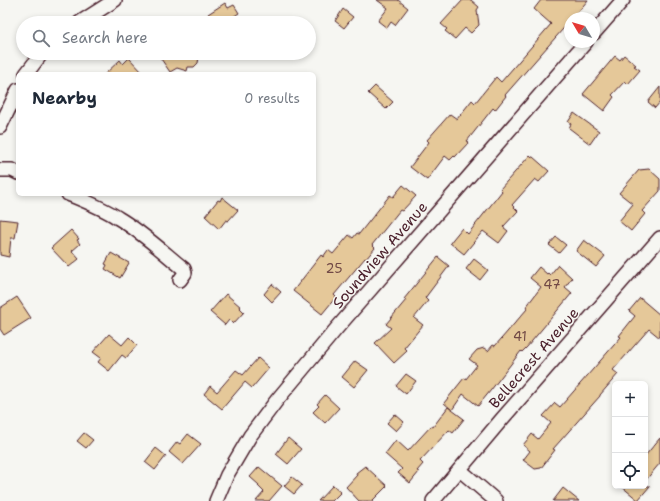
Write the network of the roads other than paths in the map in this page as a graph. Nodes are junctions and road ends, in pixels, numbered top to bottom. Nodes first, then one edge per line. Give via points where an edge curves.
1 (115, 0) edge
2 (623, 0) edge
3 (89, 16) edge
4 (600, 26) edge
5 (581, 48) edge
6 (37, 60) edge
7 (28, 72) edge
8 (16, 94) edge
9 (0, 127) edge
10 (0, 170) edge
11 (16, 172) edge
12 (73, 196) edge
13 (660, 238) edge
14 (180, 280) dead end
15 (460, 470) junction
16 (216, 501) edge
17 (433, 501) edge
18 (496, 501) edge

1 - 3 street
2 - 4 street
5 - 16 street, Soundview Avenue via 277,400 250,436 227,475
6 - 7 street
8 - 9 street
10 - 11 street
12 - 14 street via 118,218 139,232 184,269 185,273
13 - 15 street, Bellecrest Avenue
15 - 17 street, Bellecrest Avenue
15 - 18 street

